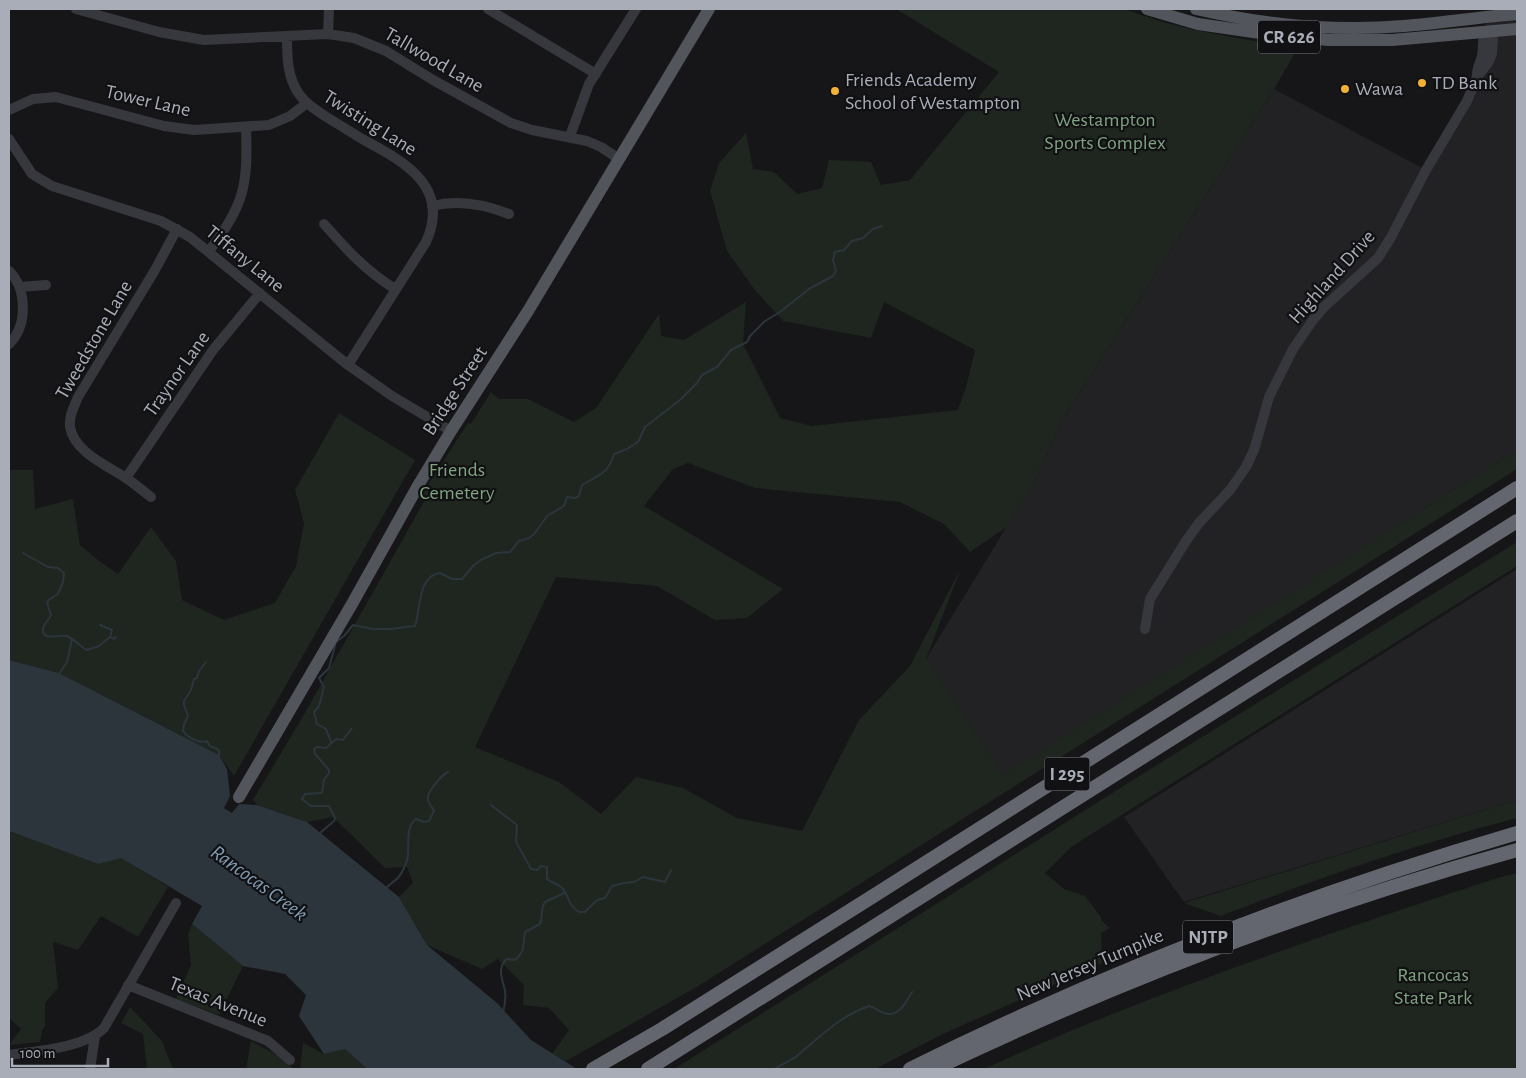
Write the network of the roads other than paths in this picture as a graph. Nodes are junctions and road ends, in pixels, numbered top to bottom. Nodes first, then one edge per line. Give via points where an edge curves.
1 (76, 9) edge
2 (329, 9) edge
3 (488, 9) edge
4 (636, 9) edge
5 (709, 9) edge
6 (1148, 9) edge
7 (1196, 9) edge
8 (1484, 13) edge
9 (1517, 14) edge
10 (1517, 29) edge
11 (1486, 31) junction
12 (328, 34) junction
13 (287, 36) junction
14 (596, 74) junction
15 (307, 103) junction
16 (9, 110) edge
17 (246, 127) junction
18 (570, 136) junction
19 (9, 139) edge
20 (12, 150) edge
21 (619, 159) junction
22 (432, 206) junction
23 (509, 214) dead end
24 (324, 224) dead end
25 (177, 229) junction
26 (209, 251) junction
27 (9, 271) edge
28 (46, 286) dead end
29 (20, 287) junction
30 (395, 289) junction
31 (260, 293) junction
32 (9, 344) edge
33 (348, 366) junction
34 (451, 431) junction
35 (126, 478) junction
36 (1517, 488) edge
37 (151, 497) dead end
38 (1517, 521) edge
39 (1145, 629) dead end
40 (239, 797) dead end
41 (1517, 833) edge
42 (1517, 850) edge
43 (176, 904) dead end
44 (128, 985) junction
45 (95, 1036) junction
46 (9, 1055) edge
47 (290, 1060) dead end
48 (90, 1069) edge
49 (593, 1069) edge
50 (648, 1069) edge
51 (910, 1069) edge
52 (934, 1069) edge

1 - 13 street, Tallwood Lane via 159,32 204,40
2 - 12 street
3 - 14 street
4 - 14 street
5 - 21 main road, Bridge Street
6 - 11 main road, CR 626 via 1198,24 1328,40 1392,40
7 - 8 main road, CR 626 via 1264,22 1324,28 1403,26
8 - 9 main road, CR 626
8 - 11 main road
10 - 11 main road, CR 626
11 - 39 street, Highland Drive via 1493,39 1492,54 1390,239 1364,271 1324,307 1292,349 1269,397 1246,467 1186,541 1150,599
12 - 13 street, Tallwood Lane
12 - 18 street, Tallwood Lane via 354,38 386,51 511,123
13 - 15 street, Twisting Lane via 291,78
14 - 18 street via 585,92
15 - 17 street, Tower Lane via 276,122
15 - 22 street, Twisting Lane via 415,171
16 - 17 street, Tower Lane via 32,99 56,97 174,128
17 - 26 street via 247,170 242,194 226,229
18 - 21 street, Tallwood Lane via 601,147
19 - 20 street, Tiffany Lane
20 - 25 street, Tiffany Lane via 32,174 52,186
21 - 34 main road, Bridge Street
22 - 23 street via 467,202
22 - 30 street, Twisting Lane via 434,217 429,234
24 - 30 street via 356,261
25 - 26 street, Tiffany Lane
25 - 35 street, Tweedstone Lane via 72,410 70,425 75,439 93,457
26 - 31 street, Tiffany Lane
27 - 29 street
28 - 29 street
29 - 32 street via 21,324
30 - 33 street, Twisting Lane
31 - 33 street, Tiffany Lane
31 - 35 street, Traynor Lane via 213,350
33 - 34 street, Tiffany Lane
34 - 40 main road, Bridge Street
35 - 37 street, Tweedstone Lane
36 - 49 highway, I 295 via 912,872
38 - 50 highway, I 295
41 - 51 highway, New Jersey Turnpike / NJTP via 1374,877 1226,930 1084,988
42 - 52 highway, New Jersey Turnpike / NJTP via 1372,894 1163,969 1010,1033
43 - 44 street
44 - 45 street via 104,1028
44 - 47 street, Texas Avenue via 268,1041
45 - 46 street
45 - 48 street

